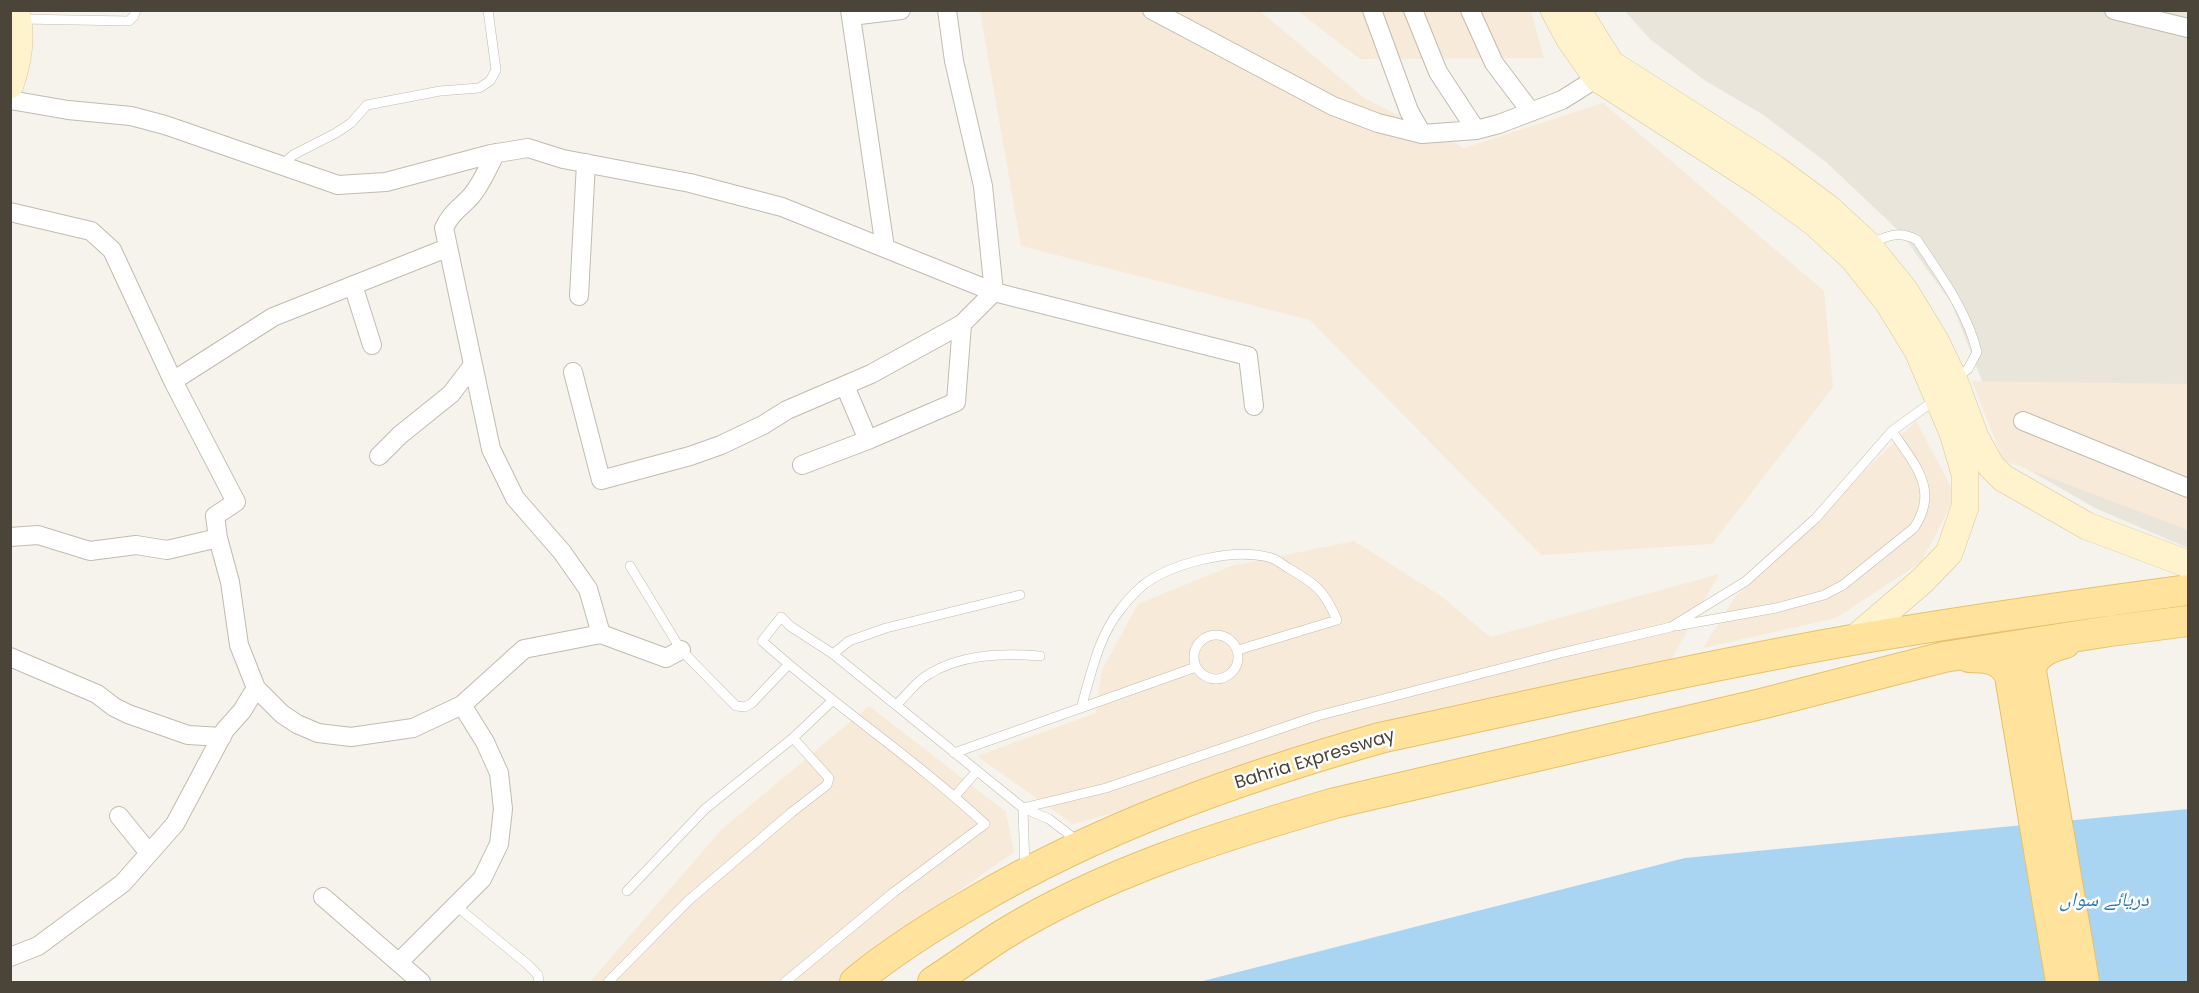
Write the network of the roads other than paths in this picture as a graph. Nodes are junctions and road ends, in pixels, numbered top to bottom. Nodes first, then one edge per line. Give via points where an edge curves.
1 (136, 10) edge
2 (488, 10) edge
3 (901, 10) edge
4 (947, 10) edge
5 (1152, 10) edge
6 (1372, 10) edge
7 (1413, 10) edge
8 (1470, 10) edge
9 (1554, 10) edge
10 (1577, 10) edge
11 (2114, 10) edge
12 (850, 13) edge
13 (16, 15) edge
14 (2188, 28) edge
15 (1597, 78) junction
16 (10, 85) edge
17 (10, 100) edge
18 (1531, 112) junction
19 (1476, 130) junction
20 (1422, 134) junction
21 (496, 153) junction
22 (586, 164) junction
23 (281, 166) junction
24 (10, 212) edge
25 (1867, 244) junction
26 (447, 248) junction
27 (885, 248) junction
28 (353, 285) junction
29 (994, 292) junction
30 (579, 296) dead end
31 (962, 324) junction
32 (372, 345) dead end
33 (473, 365) junction
34 (573, 372) dead end
35 (173, 381) junction
36 (845, 386) junction
37 (1946, 389) junction
38 (1254, 406) dead end
39 (2024, 422) dead end
40 (1892, 431) junction
41 (868, 440) junction
42 (379, 456) dead end
43 (802, 465) dead end
44 (2188, 488) edge
45 (10, 537) edge
46 (218, 538) junction
47 (2188, 564) edge
48 (630, 566) dead end
49 (2188, 590) edge
50 (1020, 595) dead end
51 (2188, 621) edge
52 (1671, 627) junction
53 (2110, 631) junction
54 (601, 634) junction
55 (1852, 640) junction
56 (681, 650) junction
57 (1238, 651) junction
58 (833, 654) junction
59 (1040, 656) dead end
60 (10, 657) edge
61 (1944, 657) junction
62 (788, 665) junction
63 (1196, 667) junction
64 (2020, 674) junction
65 (256, 688) junction
66 (832, 701) junction
67 (462, 705) junction
68 (896, 705) junction
69 (1081, 708) junction
70 (222, 737) junction
71 (794, 738) junction
72 (954, 753) junction
73 (976, 772) junction
74 (956, 796) junction
75 (1023, 808) junction
76 (119, 816) dead end
77 (1083, 844) junction
78 (149, 853) junction
79 (1025, 872) junction
80 (627, 891) dead end
81 (323, 897) dead end
82 (455, 905) junction
83 (10, 957) edge
84 (399, 962) junction
85 (421, 982) edge
86 (539, 982) edge
87 (608, 982) edge
88 (785, 982) edge
89 (855, 982) edge
90 (933, 982) edge
91 (2061, 982) edge
92 (2084, 982) edge

1 - 13 lane via 129,21
2 - 23 lane via 496,70 490,81 479,88 367,105 351,123 293,155
3 - 12 street
4 - 29 street via 954,61 983,186
5 - 20 street via 1334,106
6 - 20 street via 1409,111
7 - 19 street via 1438,72
8 - 18 street via 1494,63
9 - 15 main road
10 - 25 main road via 1611,64 1774,168 1828,208
11 - 14 street
12 - 27 street
13 - 16 main road via 19,41
15 - 18 street via 1562,100
15 - 37 main road via 1815,223 1845,251 1888,303
17 - 23 street via 131,116 204,137
18 - 19 street
19 - 20 street
21 - 22 street via 528,148
21 - 23 street via 386,182 350,186
21 - 26 street via 476,190 451,214 444,228
22 - 27 street via 690,183 782,207
22 - 30 street
24 - 35 street via 77,226 102,239 112,250
25 - 37 main road via 1905,291 1936,342
25 - 37 lane via 1892,234 1917,240 1972,331 1977,352 1968,369
26 - 28 street
26 - 33 street
27 - 29 street
28 - 32 street
28 - 35 street via 273,317
29 - 31 street
29 - 38 street via 1248,356
31 - 36 street
31 - 41 street via 956,402
33 - 42 street via 451,394
33 - 54 street via 491,449 515,498 588,589
34 - 36 street via 601,480 721,445 787,410
35 - 46 street via 236,502 215,516
36 - 41 street
37 - 40 lane
37 - 47 main road via 2002,478 2087,526
37 - 55 main road via 1965,474 1965,507 1949,553
39 - 44 street
40 - 52 lane via 1816,518 1746,582
40 - 52 lane via 1920,472 1924,485 1922,516 1914,528 1843,585 1824,595
41 - 43 street
45 - 46 street via 38,535 90,551 136,545 167,550
46 - 65 street via 230,582 239,645
48 - 56 lane
49 - 55 main road, Bahria Expressway
50 - 58 lane via 886,628 849,640
51 - 53 main road
52 - 75 lane via 1317,716 1106,788
53 - 61 main road
53 - 64 main road via 2053,647
54 - 56 street via 666,658
54 - 67 street via 524,649
55 - 77 main road, Bahria Expressway via 1380,738 1165,810
56 - 62 lane via 736,706 752,703
57 - 63 lane via 1238,662 1222,679 1210,679
57 - 63 lane via 1232,640 1210,635 1199,641 1194,651
57 - 69 lane via 1337,620 1315,583 1270,557 1242,554 1178,567 1140,587 1118,611 1104,635
58 - 62 lane via 781,617 762,641
58 - 68 lane
59 - 68 lane via 996,655 947,665 926,676
60 - 70 street via 97,694 128,714 188,735
61 - 64 main road via 1986,657
61 - 90 main road via 1266,823 1129,872 1065,901 1002,936
62 - 66 lane
63 - 69 lane
64 - 91 main road
64 - 92 main road
65 - 67 street via 297,724 318,733 351,736 413,728
65 - 70 street
66 - 71 lane
66 - 74 lane
67 - 82 street via 499,773 503,808 499,844 482,879
68 - 72 lane
69 - 72 lane
70 - 78 street via 175,824
71 - 80 lane via 705,809
71 - 87 lane via 829,778 827,785 689,900
72 - 73 lane
73 - 74 lane
73 - 75 lane
74 - 88 lane via 985,824 894,892
75 - 77 lane via 1049,819
75 - 79 lane
76 - 78 street
77 - 79 main road, Bahria Expressway
78 - 83 street via 123,883 38,946
79 - 89 main road, Bahria Expressway via 941,921
81 - 84 street
82 - 84 street
82 - 86 lane via 527,964 538,975
84 - 85 street

